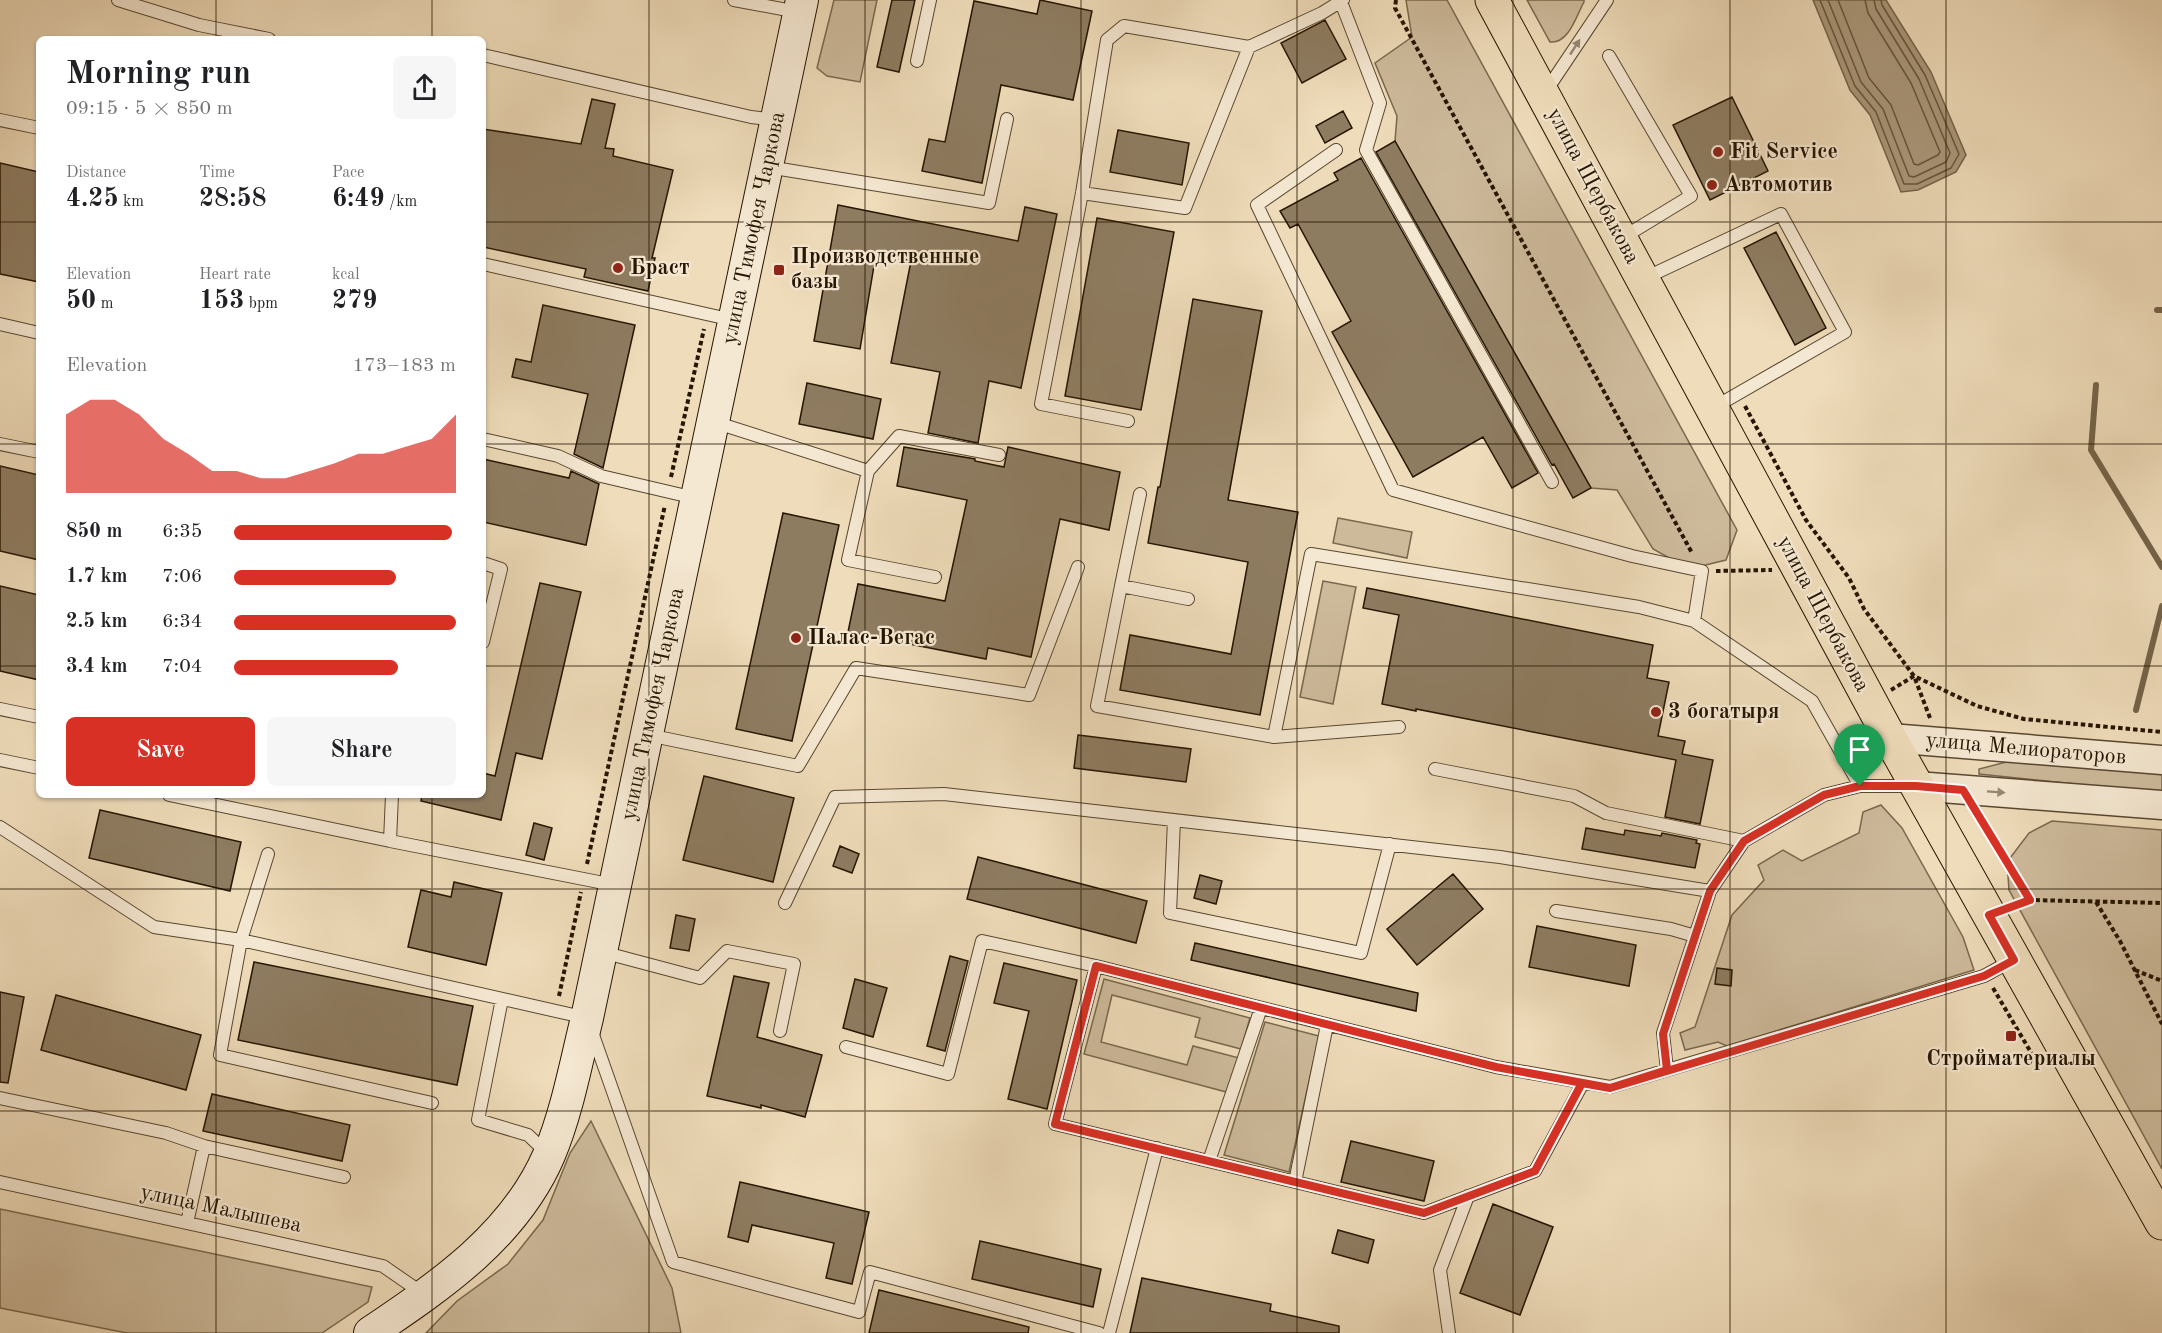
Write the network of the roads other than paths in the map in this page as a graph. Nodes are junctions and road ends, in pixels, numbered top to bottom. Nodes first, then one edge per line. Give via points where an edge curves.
1 (118, 0) edge
2 (734, 0) edge
3 (930, 0) edge
4 (1492, 0) edge
5 (1606, 0) edge
6 (1342, 1) edge
7 (800, 6) edge
8 (254, 36) edge
9 (1249, 47) junction
10 (486, 56) edge
11 (1609, 56) dead end
12 (917, 61) dead end
13 (1544, 95) junction
14 (1007, 119) dead end
15 (0, 120) edge
16 (776, 120) junction
17 (36, 127) edge
18 (1336, 150) dead end
19 (766, 167) junction
20 (1082, 193) junction
21 (1621, 238) junction
22 (486, 265) edge
23 (1643, 279) junction
24 (734, 320) junction
25 (0, 324) edge
26 (36, 332) edge
27 (1725, 401) junction
28 (1128, 421) dead end
29 (713, 422) junction
30 (486, 440) edge
31 (0, 444) edge
32 (36, 451) edge
33 (999, 455) dead end
34 (868, 471) junction
35 (1552, 482) dead end
36 (1140, 494) dead end
37 (696, 499) junction
38 (486, 564) edge
39 (1078, 567) dead end
40 (935, 577) dead end
41 (1121, 586) junction
42 (1188, 599) dead end
43 (1694, 621) junction
44 (486, 630) edge
45 (0, 710) edge
46 (36, 716) edge
47 (1399, 727) dead end
48 (647, 735) junction
49 (1274, 737) junction
50 (1890, 738) junction
51 (0, 760) edge
52 (2162, 760) edge
53 (36, 767) edge
54 (1435, 769) dead end
55 (1860, 786) junction
56 (1916, 786) junction
57 (183, 798) edge
58 (392, 798) edge
59 (2162, 805) edge
60 (1174, 820) junction
61 (0, 827) edge
62 (390, 841) junction
63 (1744, 841) junction
64 (1390, 844) junction
65 (268, 854) dead end
66 (615, 886) junction
67 (1710, 891) junction
68 (785, 903) dead end
69 (1556, 911) dead end
70 (1695, 936) junction
71 (241, 940) junction
72 (601, 952) junction
73 (2014, 960) junction
74 (1096, 966) junction
75 (502, 999) junction
76 (1261, 1008) junction
77 (587, 1018) junction
78 (1328, 1025) junction
79 (780, 1031) dead end
80 (846, 1047) dead end
81 (1667, 1070) junction
82 (1582, 1083) junction
83 (0, 1098) edge
84 (432, 1103) dead end
85 (204, 1146) junction
86 (1157, 1149) junction
87 (549, 1155) junction
88 (1209, 1161) junction
89 (344, 1177) dead end
90 (0, 1182) edge
91 (1295, 1182) junction
92 (1468, 1196) junction
93 (187, 1223) junction
94 (2162, 1223) edge
95 (426, 1296) junction
96 (370, 1333) edge
97 (1100, 1333) edge
98 (1109, 1333) edge
99 (1449, 1333) edge

1 - 8 lane via 199,25
2 - 7 lane
3 - 12 lane
4 - 13 main road, улица Щербакова
13 -> 5 lane
6 - 9 lane
6 - 35 lane via 1380,103 1366,150
7 - 16 main road, улица Тимофея Чаркова
9 - 20 lane via 1185,208
9 - 20 lane via 1124,26 1107,40
10 - 16 lane
11 - 21 lane via 1691,196
13 - 21 main road, улица Щербакова
14 - 19 lane via 989,203
15 - 17 lane
16 - 19 main road, улица Тимофея Чаркова
18 - 43 lane via 1257,205 1393,490 1632,556 1702,571
19 - 24 main road, улица Тимофея Чаркова
20 - 28 lane via 1041,404
21 - 23 main road, улица Щербакова
22 - 24 lane
23 - 27 main road, улица Щербакова
23 - 27 lane via 1781,214 1845,332
24 - 29 main road, улица Тимофея Чаркова
25 - 26 lane
27 - 50 main road, улица Щербакова
29 - 34 lane
29 - 37 main road, улица Тимофея Чаркова
30 - 37 lane via 558,456 601,476
31 - 32 lane
33 - 34 lane via 899,436
34 - 40 lane via 849,560
36 - 41 lane
37 - 48 main road, улица Тимофея Чаркова
38 - 44 lane via 501,569
39 - 48 lane via 1029,695 856,668 798,766
41 - 42 lane
41 - 49 lane via 1097,706
43 - 49 lane via 1639,607 1311,554
43 - 55 lane via 1812,701
45 - 46 lane
47 - 49 lane
48 - 66 main road, улица Тимофея Чаркова
50 - 52 street, улица Мелиораторов
50 - 56 main road, улица Щербакова
51 - 53 lane
54 - 63 lane via 1574,796 1606,813
55 - 56 lane
55 - 63 lane via 1824,795
56 -> 59 street, улица Мелиораторов
56 - 73 main road, улица Щербакова
57 - 62 lane
58 - 62 lane
60 - 64 lane
60 - 64 lane via 1170,913 1361,953
60 - 68 lane via 944,794 835,797
61 - 71 lane via 153,927
62 - 66 lane
63 - 67 lane
64 - 67 lane via 1500,857
65 - 71 lane
66 - 72 main road, улица Тимофея Чаркова
67 - 70 lane
69 - 70 lane
70 - 81 lane via 1663,1034
71 - 75 lane
71 - 84 lane via 220,1055
72 - 77 main road, улица Тимофея Чаркова
72 - 79 lane via 700,978 728,951 794,964
73 - 81 lane via 1984,976
73 - 94 main road, улица Щербакова
74 - 76 lane
74 - 80 lane via 982,941 948,1074
74 - 86 lane via 1055,1124
75 - 77 lane
75 - 87 lane via 478,1120 528,1135
76 - 78 lane
76 - 88 lane
77 - 87 main road, улица Тимофея Чаркова
77 - 97 lane via 673,1262 859,1312 870,1272
78 - 82 lane via 1496,1067
78 - 91 lane
81 - 82 lane via 1610,1088
82 - 92 lane via 1535,1171
83 - 85 lane via 166,1133
85 - 89 lane
85 - 93 lane
86 - 88 lane
86 - 98 lane
87 - 95 main road, улица Тимофея Чаркова via 520,1206 478,1254
88 - 91 lane
90 - 93 lane, улица Малышева
91 - 92 lane via 1424,1213
92 - 99 lane via 1440,1270
93 - 95 lane, улица Малышева via 383,1266
95 - 96 main road, улица Тимофея Чаркова

